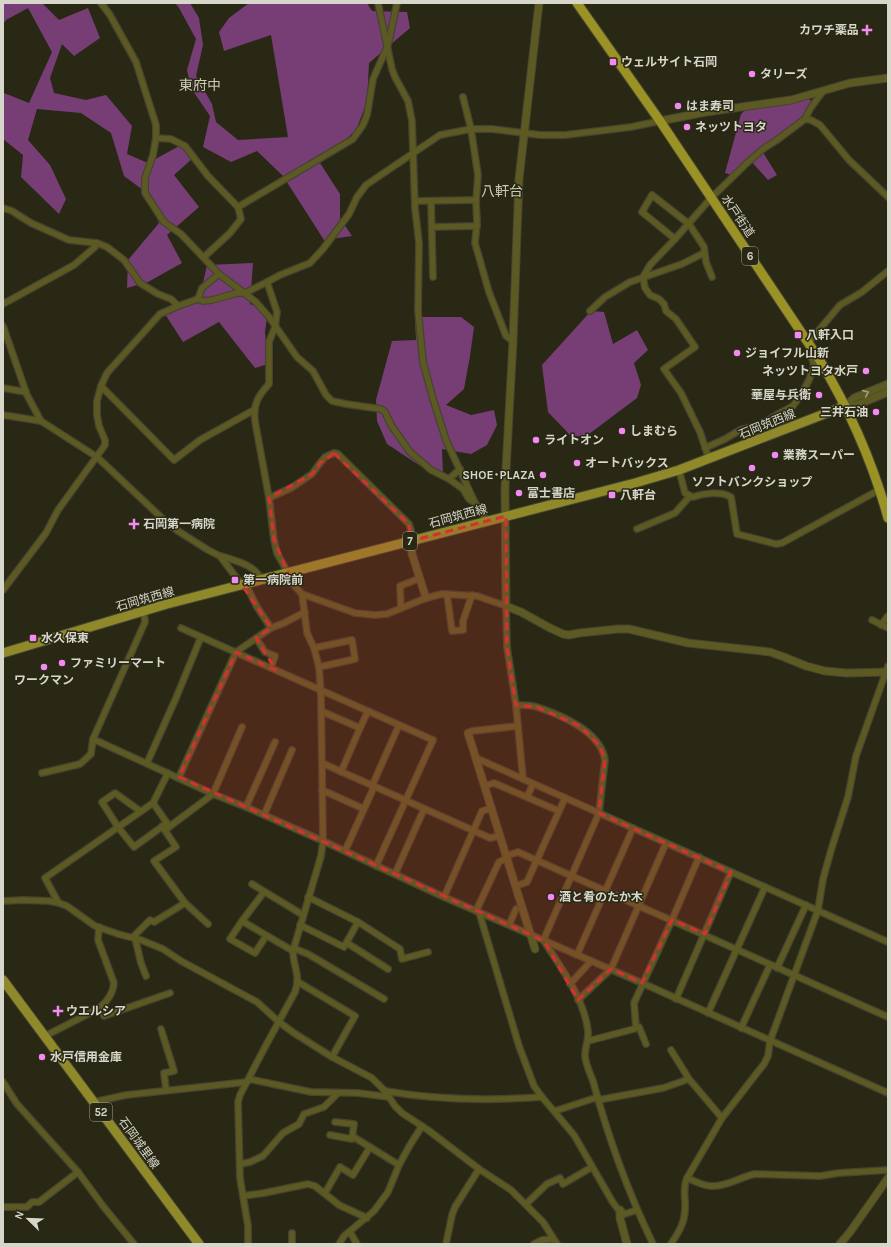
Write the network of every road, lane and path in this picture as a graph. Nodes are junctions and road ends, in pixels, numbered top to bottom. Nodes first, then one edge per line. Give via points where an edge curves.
1 (101, 3) edge
2 (378, 3) edge
3 (397, 3) edge
4 (539, 3) edge
5 (577, 3) edge
6 (388, 45) junction
7 (888, 78) edge
8 (823, 91) junction
9 (463, 97) dead end
10 (805, 119) junction
11 (660, 121) junction
12 (471, 129) junction
13 (524, 133) junction
14 (156, 138) junction
15 (414, 152) junction
16 (888, 197) edge
17 (712, 198) junction
18 (431, 200) junction
19 (476, 200) junction
20 (415, 201) junction
21 (3, 208) edge
22 (238, 208) junction
23 (689, 224) junction
24 (477, 226) junction
25 (432, 227) junction
26 (675, 239) junction
27 (97, 244) junction
28 (704, 253) junction
29 (204, 257) junction
30 (888, 271) edge
31 (219, 274) junction
32 (433, 277) dead end
33 (643, 277) junction
34 (712, 277) dead end
35 (267, 282) junction
36 (245, 293) junction
37 (198, 298) junction
38 (3, 304) edge
39 (178, 306) junction
40 (590, 311) dead end
41 (3, 326) edge
42 (275, 327) junction
43 (513, 341) junction
44 (811, 346) junction
45 (888, 384) edge
46 (101, 386) junction
47 (3, 388) edge
48 (26, 392) junction
49 (888, 392) edge
50 (845, 406) junction
51 (254, 410) junction
52 (3, 415) edge
53 (41, 421) junction
54 (706, 448) junction
55 (97, 457) junction
56 (709, 459) junction
57 (460, 469) junction
58 (678, 470) junction
59 (449, 478) junction
60 (879, 490) junction
61 (690, 496) junction
62 (269, 498) junction
63 (475, 503) junction
64 (506, 516) junction
65 (888, 518) edge
66 (485, 521) junction
67 (637, 529) dead end
68 (411, 541) junction
69 (220, 556) junction
70 (288, 573) junction
71 (418, 579) dead end
72 (261, 580) junction
73 (242, 585) junction
74 (3, 590) edge
75 (302, 594) junction
76 (447, 594) junction
77 (472, 595) junction
78 (426, 598) junction
79 (506, 606) junction
80 (401, 608) junction
81 (144, 611) junction
82 (305, 612) junction
83 (888, 616) edge
84 (872, 620) dead end
85 (881, 625) junction
86 (181, 628) dead end
87 (271, 628) junction
88 (888, 628) edge
89 (202, 637) junction
90 (256, 638) junction
91 (314, 648) junction
92 (236, 652) junction
93 (3, 653) edge
94 (319, 667) junction
95 (271, 668) junction
96 (887, 670) edge
97 (321, 690) junction
98 (516, 705) junction
99 (322, 711) junction
100 (368, 711) junction
101 (399, 725) junction
102 (518, 726) junction
103 (242, 727) dead end
104 (360, 728) junction
105 (468, 733) joint
106 (93, 739) junction
107 (275, 742) dead end
108 (292, 750) dead end
109 (476, 758) junction
110 (147, 763) junction
111 (322, 763) junction
112 (341, 772) junction
113 (42, 773) dead end
114 (168, 773) junction
115 (179, 778) junction
116 (523, 779) junction
117 (533, 784) junction
118 (373, 786) junction
119 (485, 786) junction
120 (322, 790) junction
121 (213, 794) junction
122 (527, 797) junction
123 (565, 798) junction
124 (406, 801) junction
125 (153, 803) junction
126 (246, 807) junction
127 (492, 808) junction
128 (364, 809) junction
129 (424, 809) junction
130 (140, 811) junction
131 (559, 811) junction
132 (599, 813) junction
133 (264, 814) junction
134 (118, 828) junction
135 (163, 828) junction
136 (633, 828) junction
137 (474, 830) junction
138 (500, 836) junction
139 (323, 841) junction
140 (666, 843) junction
141 (345, 851) junction
142 (507, 857) junction
143 (699, 858) junction
144 (537, 860) junction
145 (376, 866) junction
146 (731, 872) junction
147 (395, 874) junction
148 (571, 876) junction
149 (252, 884) dead end
150 (516, 886) junction
151 (765, 887) junction
152 (606, 890) junction
153 (264, 892) junction
154 (308, 897) junction
155 (444, 897) junction
156 (3, 901) edge
157 (58, 902) junction
158 (184, 903) junction
159 (639, 905) junction
160 (806, 905) junction
161 (516, 909) dead end
162 (818, 910) junction
163 (477, 911) junction
164 (303, 915) junction
165 (672, 920) junction
166 (242, 921) junction
167 (358, 922) junction
168 (208, 924) dead end
169 (300, 925) junction
170 (509, 926) junction
171 (99, 927) junction
172 (705, 934) junction
173 (531, 935) junction
174 (266, 936) junction
175 (134, 938) junction
176 (544, 941) junction
177 (888, 942) edge
178 (347, 943) junction
179 (536, 948) dead end
180 (738, 949) junction
181 (293, 950) junction
182 (428, 952) dead end
183 (577, 955) junction
184 (592, 961) junction
185 (770, 965) junction
186 (777, 968) junction
187 (388, 969) dead end
188 (611, 970) junction
189 (794, 975) junction
190 (146, 976) dead end
191 (3, 980) edge
192 (298, 982) junction
193 (642, 983) junction
194 (570, 984) junction
195 (170, 993) dead end
196 (384, 999) dead end
197 (676, 999) junction
198 (578, 1000) junction
199 (100, 1007) junction
200 (708, 1013) junction
201 (888, 1017) edge
202 (279, 1022) junction
203 (636, 1027) junction
204 (741, 1028) junction
205 (161, 1029) dead end
206 (45, 1036) junction
207 (588, 1041) junction
208 (770, 1041) junction
209 (646, 1044) dead end
210 (670, 1050) dead end
211 (332, 1057) junction
212 (689, 1079) junction
213 (248, 1080) junction
214 (3, 1082) edge
215 (166, 1090) junction
216 (385, 1091) junction
217 (338, 1093) junction
218 (888, 1093) edge
219 (389, 1097) junction
220 (542, 1097) junction
221 (598, 1099) junction
222 (94, 1102) junction
223 (555, 1111) junction
224 (722, 1118) junction
225 (336, 1122) dead end
226 (422, 1126) junction
227 (330, 1135) dead end
228 (352, 1136) junction
229 (370, 1148) junction
230 (240, 1164) junction
231 (399, 1164) junction
232 (592, 1167) junction
233 (479, 1169) junction
234 (888, 1170) edge
235 (78, 1172) junction
236 (687, 1178) junction
237 (888, 1178) edge
238 (325, 1193) junction
239 (243, 1196) junction
240 (526, 1204) junction
241 (3, 1207) edge
242 (620, 1210) junction
243 (637, 1210) junction
244 (367, 1218) junction
245 (350, 1232) junction
246 (292, 1233) dead end
247 (552, 1241) edge
248 (134, 1244) edge
249 (199, 1244) edge
250 (248, 1244) edge
251 (292, 1244) edge
252 (339, 1244) edge
253 (357, 1244) edge
254 (447, 1244) edge
255 (534, 1244) edge
256 (557, 1244) edge
257 (627, 1244) edge
258 (653, 1244) edge
259 (671, 1244) edge
260 (840, 1244) edge

1 - 14 street via 136,62 156,125
2 - 6 street
3 - 6 street
4 - 13 street
5 - 11 highway, 水戸街道 / 6
6 - 15 street via 395,78 408,101
6 - 22 street via 373,79 367,115 353,139
7 - 8 street via 850,83
8 - 10 street
8 - 11 street via 790,100
9 - 12 street
10 - 16 street via 820,125 850,160
10 - 17 street via 763,148
11 - 13 street via 565,135
11 - 17 highway, 水戸街道 / 6
12 - 13 street
12 - 15 street via 440,135
12 - 19 street via 478,175
13 - 43 street via 519,179
14 - 22 street via 171,139 186,146 208,176
14 - 29 street via 145,178 145,193 164,222 181,234
15 - 20 street
15 - 35 street via 366,185 349,214 310,263
17 - 23 street
17 - 44 highway, 水戸街道 / 6
18 - 19 street
18 - 20 street
18 - 25 street
19 - 24 street
20 - 57 street via 419,243 418,311 423,362 446,440
21 - 27 street via 69,240
22 - 29 street via 241,219
23 - 26 street
23 - 26 street via 652,195 642,212
23 - 28 street via 704,247
24 - 25 street
24 - 43 street via 475,243 489,292 506,336
25 - 32 street
26 - 33 street via 650,265
27 - 38 street via 74,265
27 - 39 street via 107,247 124,260 140,283 171,299
28 - 33 street via 682,264
28 - 34 street
29 - 31 street
30 - 44 street via 862,292 840,305
31 - 36 street
31 - 37 street via 202,288
33 - 40 street via 605,297
33 - 54 street via 645,288 650,295 659,298 666,312 676,319 695,347 664,369 681,393
35 - 36 street
35 - 42 street via 277,312
36 - 37 street via 208,301
36 - 42 street via 256,302
37 - 39 street
39 - 46 street via 160,314 110,369
41 - 48 street
42 - 51 street via 269,342 269,384 261,393
42 - 59 street via 297,357 313,371 332,401 381,409 410,452 432,470
43 - 64 street via 505,488
44 - 50 highway, 水戸街道 / 6
44 - 54 street via 814,365 809,380 793,406 760,425 740,430
50 -> 45 street via 854,398
46 - 51 street via 174,460 200,440
46 - 55 street via 97,415 105,445
47 - 48 street
48 - 53 street
49 - 50 street via 857,405
50 - 56 main road, 石岡筑西線 / 7
50 - 60 highway, 水戸街道 / 6
51 - 62 street
52 - 53 street
53 - 55 street
54 - 56 street
55 - 69 street via 173,527
55 - 74 street via 58,510 46,533
56 - 58 main road, 石岡筑西線 / 7
57 - 59 street
57 - 63 street
58 - 61 street via 685,493
58 - 64 main road, 石岡筑西線 / 7
59 - 63 street
60 - 61 street via 776,544 737,534 731,497 726,494
60 - 65 highway, 水戸街道 / 6
61 - 67 street via 675,513
62 - 68 street via 312,474 325,457 338,454 409,524
62 - 70 street via 277,553
63 - 66 street
64 - 66 main road, 石岡筑西線 / 7
64 - 79 street
66 - 68 main road, 石岡筑西線 / 7
68 - 70 main road, 石岡筑西線 / 7
68 - 78 street via 412,554
69 - 72 street via 258,572
69 - 73 street
70 - 72 main road, 石岡筑西線 / 7
70 - 75 street via 291,582
71 - 80 street via 400,586
72 - 73 main road, 石岡筑西線 / 7
73 - 81 main road, 石岡筑西線 / 7
73 - 87 street via 248,589
75 - 80 street via 362,614 387,614
75 - 82 street
76 - 77 street
76 - 77 street via 452,631 463,630 463,621
76 - 78 street
77 - 79 street
78 - 80 street
79 - 96 street via 563,634 629,629 688,643 770,652 825,671 846,673
79 - 98 street via 507,647
81 - 93 main road, 石岡筑西線 / 7
81 - 106 street via 145,622
82 - 87 street
82 - 91 street via 307,633
83 - 85 street
84 - 85 street
85 - 88 street
86 - 89 street
87 - 90 street
89 - 92 street
89 - 110 street
90 - 92 street
90 - 95 street via 265,652 275,656
91 - 94 street
91 - 94 street via 352,640 355,659
92 - 95 street
92 - 115 street
94 - 97 street
95 - 97 street
96 - 162 street via 856,756 848,797 822,884
97 - 99 street
97 - 100 street
98 - 102 street
98 - 132 street via 537,707 580,726 600,746 605,760
99 - 104 street
99 - 111 street
100 - 101 street
100 - 104 street
101 - 118 street
101 - 124 street via 433,740
102 - 105 street
102 - 116 street
103 - 121 street
104 - 112 street
105 - 109 street
106 - 110 street
106 - 113 street via 91,754 80,764
107 - 126 street
108 - 133 street
109 - 116 street
109 - 119 street
110 - 114 street
111 - 112 street
111 - 120 street
112 - 118 street
114 - 115 street
114 - 125 street
115 - 121 street
116 - 117 street
117 - 122 street
117 - 123 street
118 - 124 street
118 - 128 street
119 - 122 street via 494,783
119 - 127 street
120 - 128 street
120 - 139 street
121 - 126 street
121 - 135 street
122 - 131 street
123 - 131 street
123 - 132 street
124 - 129 street
124 - 145 street
125 - 130 street
125 - 135 street via 167,823
126 - 133 street
127 - 137 street via 482,810
127 - 138 street
128 - 141 street
129 - 137 street
129 - 147 street
130 - 134 street
130 - 134 street via 115,793 102,802
131 - 144 street
132 - 136 street
132 - 148 street
133 - 139 street
134 - 135 street via 134,847
134 - 157 street via 46,878
135 - 158 street via 176,847 154,861
136 - 140 street
136 - 152 street
137 - 138 street via 490,838
137 - 155 street
138 - 142 street
139 - 141 street
139 - 154 street
140 - 143 street
140 - 159 street
141 - 145 street
142 - 144 street via 518,852
142 - 150 street
142 - 163 street via 499,862
143 - 146 street
143 - 165 street
144 - 148 street
144 - 150 street via 527,882
145 - 147 street
146 - 151 street
146 - 172 street
147 - 155 street
148 - 152 street
148 - 176 street
149 - 153 street
150 - 173 street
151 - 160 street
151 - 180 street
152 - 159 street
152 - 183 street
153 - 164 street
153 - 166 street
154 - 164 street
154 - 167 street
155 - 163 street
156 - 157 street
157 - 171 street
158 - 168 street
158 - 175 street via 154,922 150,920
159 - 165 street
159 - 188 street
160 - 162 street
160 - 186 street
161 - 170 street
162 - 177 street
162 - 189 street
163 - 170 street
163 - 220 street via 519,1046 534,1086
164 - 169 street
165 - 172 street
165 - 193 street
166 - 174 street
166 - 174 street via 230,939 255,954
167 - 178 street
167 - 182 street via 400,949 402,958
169 - 178 street via 344,947
169 - 181 street
170 - 173 street
171 - 175 street
171 - 199 street via 98,940 114,983 110,996
172 - 180 street
172 - 197 street
173 - 176 street
173 - 179 street
174 - 181 street
175 - 190 street
175 - 202 street via 163,949 257,1002
176 - 183 street
176 - 194 street
178 - 187 street
180 - 185 street
180 - 200 street
181 - 192 street
181 - 196 street via 308,954
183 - 184 street
184 - 188 street
184 - 194 street
185 - 186 street
185 - 204 street
186 - 189 street
188 - 193 street
188 - 198 street
189 - 201 street
189 - 208 street
191 - 206 main road, 石岡城里線 / 52
192 - 202 street
192 - 211 street via 355,1016
193 - 197 street
193 - 203 street via 634,1003
194 - 198 street
195 - 199 street via 104,1016
197 - 200 street
198 - 207 street via 588,1031
199 - 206 street
200 - 204 street
202 - 211 street
202 - 213 street
203 - 207 street via 634,1030
203 - 209 street via 639,1027
204 - 208 street
205 - 215 street via 174,1071 164,1073
206 - 222 main road, 石岡城里線 / 52
207 - 221 street via 585,1055
208 - 218 street
208 - 224 street via 764,1064
210 - 212 street
211 - 216 street via 372,1078
212 - 221 street via 663,1088
212 - 224 street
213 - 215 street
213 - 217 street via 312,1092
213 - 230 street via 238,1102
214 - 235 street via 17,1104
215 - 222 street
216 - 219 street
216 - 220 street via 412,1096 497,1100
217 - 219 street
217 - 230 street via 324,1107 304,1114 299,1124 283,1133 263,1156
219 - 226 street via 402,1113
220 - 223 street
221 - 223 street
221 - 243 street
222 - 249 main road, 石岡城里線 / 52
223 - 232 street via 574,1135
224 - 236 street
225 - 228 street via 354,1124
226 - 231 street
226 - 233 street
227 - 228 street via 352,1140
228 - 229 street
229 - 231 street
229 - 238 street via 353,1174 340,1167
230 - 239 street
231 - 244 street via 388,1192
232 - 240 street via 563,1184 560,1178 547,1184
232 - 242 street
233 - 240 street via 511,1190
233 - 254 street via 455,1207
234 - 236 street via 820,1176 755,1174 710,1186
235 - 241 street via 39,1202 32,1202 27,1207
235 - 248 street
236 - 259 street via 684,1184 684,1217
237 - 260 street
238 - 239 street via 308,1184
238 - 244 street via 339,1205
239 - 250 street
240 - 247 street via 543,1222
242 - 243 street via 625,1214
242 - 257 street
243 - 258 street
244 - 245 street
245 - 252 street
245 - 253 street
246 - 251 street
247 - 255 street via 542,1240
247 - 256 street

